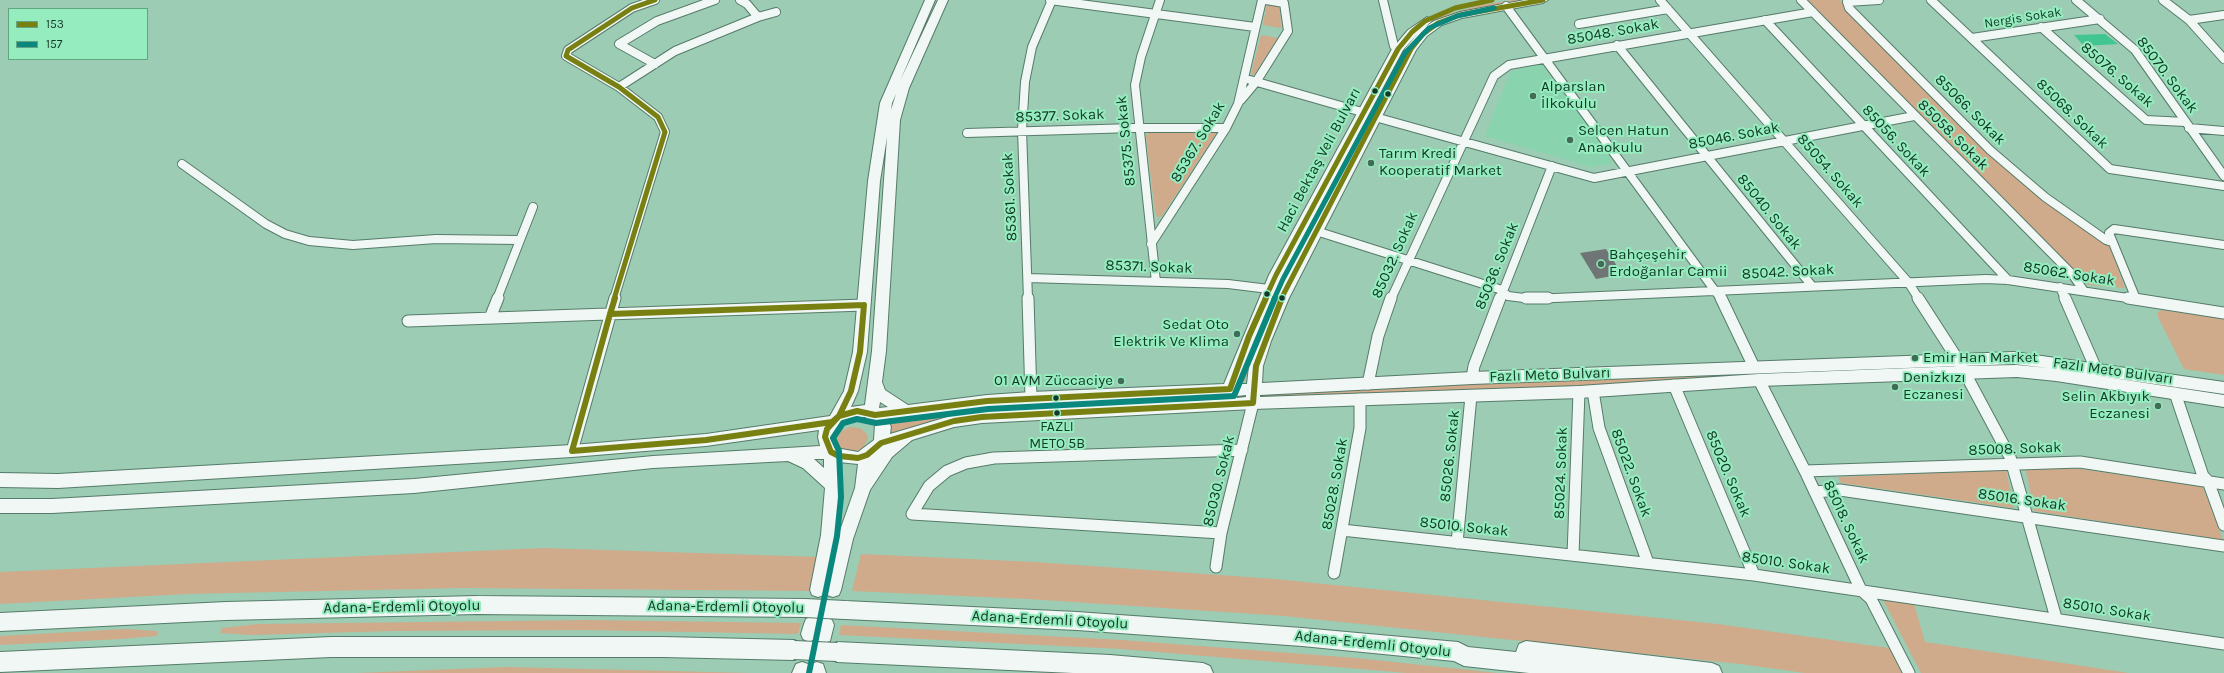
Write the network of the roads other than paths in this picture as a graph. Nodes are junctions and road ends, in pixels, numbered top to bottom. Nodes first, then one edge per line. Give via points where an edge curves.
1 (655, 0) edge
2 (714, 0) edge
3 (740, 0) edge
4 (930, 0) edge
5 (944, 0) edge
6 (1051, 0) edge
7 (1160, 0) edge
8 (1262, 0) edge
9 (1266, 0) edge
10 (1383, 0) edge
11 (1492, 0) edge
12 (1543, 0) edge
13 (1660, 0) edge
14 (1802, 0) edge
15 (1878, 0) edge
16 (1931, 0) edge
17 (2076, 0) edge
18 (2163, 0) edge
19 (1506, 6) junction
20 (1668, 9) junction
21 (776, 12) dead end
22 (1813, 12) junction
23 (1155, 15) junction
24 (2224, 15) edge
25 (758, 17) junction
26 (2100, 19) junction
27 (1765, 20) junction
28 (2189, 20) junction
29 (1579, 24) dead end
30 (1255, 27) junction
31 (2041, 27) junction
32 (1690, 33) junction
33 (1972, 38) junction
34 (1617, 45) junction
35 (1398, 48) junction
36 (1542, 58) junction
37 (2224, 59) edge
38 (655, 64) junction
39 (1245, 79) junction
40 (1256, 82) junction
41 (619, 87) junction
42 (1238, 104) junction
43 (1368, 115) junction
44 (1914, 116) junction
45 (2187, 125) junction
46 (1863, 126) junction
47 (1139, 128) junction
48 (1226, 128) junction
49 (1022, 130) junction
50 (2224, 131) edge
51 (967, 133) dead end
52 (1784, 141) junction
53 (1463, 142) junction
54 (1706, 156) junction
55 (182, 164) dead end
56 (1552, 166) junction
57 (1626, 172) junction
58 (2224, 176) edge
59 (2224, 186) edge
60 (533, 207) dead end
61 (1316, 231) junction
62 (520, 240) junction
63 (2112, 242) junction
64 (1151, 244) junction
65 (2224, 245) edge
66 (1409, 260) junction
67 (1028, 278) junction
68 (2008, 280) junction
69 (1156, 282) junction
70 (1908, 282) junction
71 (1812, 286) junction
72 (2060, 287) junction
73 (1269, 289) junction
74 (1714, 291) junction
75 (2084, 291) junction
76 (1503, 292) junction
77 (2136, 299) junction
78 (864, 305) junction
79 (2224, 313) edge
80 (610, 314) junction
81 (490, 318) junction
82 (408, 321) dead end
83 (1960, 366) junction
84 (2096, 369) junction
85 (1756, 373) junction
86 (1472, 378) junction
87 (875, 382) junction
88 (1368, 384) junction
89 (1674, 385) junction
90 (2224, 388) edge
91 (1230, 389) junction
92 (1586, 392) junction
93 (2175, 393) junction
94 (1253, 396) junction
95 (1471, 396) junction
96 (1031, 398) junction
97 (1360, 399) junction
98 (2224, 401) edge
99 (1230, 404) junction
100 (906, 411) junction
101 (873, 414) junction
102 (836, 419) junction
103 (912, 434) junction
104 (881, 443) junction
105 (1242, 450) junction
106 (572, 451) junction
107 (832, 452) junction
108 (789, 454) junction
109 (867, 455) junction
110 (2012, 464) junction
111 (1805, 471) junction
112 (0, 480) edge
113 (2208, 481) junction
114 (2224, 484) edge
115 (832, 486) junction
116 (863, 488) junction
117 (1815, 492) junction
118 (0, 506) edge
119 (2027, 516) junction
120 (2224, 525) edge
121 (1342, 530) junction
122 (1221, 533) junction
123 (1457, 543) junction
124 (2224, 546) edge
125 (1573, 555) junction
126 (1648, 563) junction
127 (1216, 567) dead end
128 (1334, 573) dead end
129 (1754, 575) junction
130 (1861, 590) junction
131 (2056, 618) junction
132 (0, 622) edge
133 (2224, 644) edge
134 (1458, 652) junction
135 (0, 662) edge
136 (1203, 673) edge
137 (1616, 673) edge
138 (1712, 673) edge
139 (1909, 673) edge

1 - 41 street via 632,8 568,50 566,56
2 - 38 street via 657,21 619,44
3 - 25 street
4 - 78 main road via 904,55 886,104 874,181
5 - 87 main road via 903,88 894,120
6 - 23 street
6 - 49 street, 85361. Sokak via 1032,47 1025,82
7 - 23 street, 85375. Sokak
8 - 30 street, 85367. Sokak
9 - 40 street via 1284,3 1288,31
10 - 35 street via 1394,46
11 - 35 main road, Haci Bektaş Veli Bulvarı via 1455,8 1425,21
12 - 19 main road
13 - 20 street, 85054. Sokak
14 - 22 street, 85058. Sokak
15 - 63 street, 85066. Sokak via 1847,2 1849,8 1990,150 2045,197
16 - 33 street, 85068. Sokak
17 - 26 street, 85070. Sokak
18 - 28 street
19 - 36 street, 85018. Sokak
19 - 43 main road via 1460,15 1438,23 1423,34
20 - 29 street
20 - 32 street, 85054. Sokak
21 - 25 street
22 - 27 street, 85048. Sokak
22 - 44 street, 85058. Sokak
23 - 30 street
23 - 47 street, 85375. Sokak via 1134,85
24 - 28 street
25 - 38 street via 675,51
26 - 31 street, Nergis Sokak
26 - 45 street, 85070. Sokak via 2135,50
27 - 32 street, 85048. Sokak
27 - 46 street, 85056. Sokak
28 - 37 street
30 - 39 street, 85367. Sokak
31 - 33 street, Nergis Sokak
31 - 45 street, 85076. Sokak via 2146,120
32 - 34 street, 85048. Sokak
32 - 52 street, 85054. Sokak
33 - 59 street, 85068. Sokak via 2110,169
34 - 36 street, 85048. Sokak
34 - 54 street, 85040. Sokak
35 - 43 main road, Haci Bektaş Veli Bulvarı
36 - 53 street, 85048. Sokak via 1509,66 1494,76
36 - 57 street, 85018. Sokak
38 - 41 street
39 - 40 street
39 - 42 street, 85367. Sokak
40 - 42 street
40 - 43 street
41 - 80 street via 658,117 665,132
42 - 48 street, 85367. Sokak
43 - 53 street, 85046. Sokak
43 - 61 main road, Haci Bektaş Veli Bulvarı
43 - 73 main road, Haci Bektaş Veli Bulvarı
44 - 46 street, 85046. Sokak
44 - 75 street, 85058. Sokak via 2072,274
45 - 50 street, 85076. Sokak
45 - 58 street, 85070. Sokak
46 - 52 street, 85046. Sokak
46 - 68 street, 85056. Sokak
47 - 48 street, 85377. Sokak
47 - 49 street, 85377. Sokak
47 - 64 street, 85375. Sokak
48 - 64 street, 85367. Sokak
49 - 51 street, 85377. Sokak
49 - 67 street, 85361. Sokak
52 - 54 street, 85046. Sokak
52 - 70 street, 85054. Sokak
53 - 56 street, 85046. Sokak
53 - 66 street, 85032. Sokak
54 - 57 street, 85046. Sokak
54 - 71 street, 85040. Sokak
55 - 62 street via 266,224 285,234 309,241 353,245 436,239
56 - 57 street, 85046. Sokak via 1594,178
56 - 76 street, 85036. Sokak
57 - 74 street, 85018. Sokak
60 - 62 street
61 - 66 street, 85042. Sokak
61 - 94 main road, Haci Bektaş Veli Bulvarı via 1282,298 1264,341 1256,366
62 - 81 street
63 - 65 street via 2109,233 2114,229
63 - 77 street
64 - 69 street, 85375. Sokak
66 - 76 street, 85042. Sokak
66 - 88 street, 85032. Sokak via 1390,299 1378,336
67 - 69 street, 85371. Sokak
67 - 96 street, 85361. Sokak
68 - 70 street, 85062. Sokak via 1986,278
68 - 72 street, 85062. Sokak
69 - 73 street, 85371. Sokak via 1228,284
70 - 71 street, 85042. Sokak
70 - 83 street, 85054. Sokak
71 - 74 street, 85042. Sokak
72 - 75 street, 85062. Sokak
72 - 84 street
73 - 91 main road, Haci Bektaş Veli Bulvarı
74 - 76 street, 85042. Sokak via 1532,299 1508,296
74 - 85 street, 85018. Sokak via 1724,302
75 - 77 street, 85062. Sokak
76 - 86 street, 85036. Sokak via 1474,366
77 - 79 street, 85062. Sokak
78 - 80 street
78 - 102 main road via 860,352 851,391
80 - 81 street
80 - 106 street
81 - 82 street
83 - 84 main road, Fazlı Meto Bulvarı via 2014,358
83 - 85 main road, Fazlı Meto Bulvarı
83 - 93 main road, Fazlı Meto Bulvarı via 2017,371
83 - 110 street, 85054. Sokak
84 - 90 main road, Fazlı Meto Bulvarı
85 - 86 main road, Fazlı Meto Bulvarı
85 - 89 main road, Fazlı Meto Bulvarı
85 - 111 street, 85018. Sokak
86 - 88 main road, Fazlı Meto Bulvarı
87 - 100 main road via 879,394
87 - 101 main road
88 - 94 main road, Fazlı Meto Bulvarı
89 - 92 main road, Fazlı Meto Bulvarı
89 - 129 street, 85020. Sokak
91 - 94 main road, Fazlı Meto Bulvarı
91 - 96 main road, Fazlı Meto Bulvarı
91 - 99 main road, Haci Bektaş Veli Bulvarı
92 - 95 main road, Fazlı Meto Bulvarı
92 - 125 street, 85024. Sokak
92 - 126 street, 85022. Sokak
93 - 98 main road, Fazlı Meto Bulvarı
93 - 113 street via 2203,476
94 - 97 main road, Fazlı Meto Bulvarı
94 - 99 main road, Fazlı Meto Bulvarı
94 - 105 street, 85030. Sokak
95 - 97 main road, Fazlı Meto Bulvarı
95 - 123 street, 85026. Sokak
96 - 100 main road, Fazlı Meto Bulvarı
97 - 121 street, 85028. Sokak via 1360,428
99 - 103 main road, Fazlı Meto Bulvarı via 982,417 954,421
100 - 101 main road, Fazlı Meto Bulvarı
101 - 102 main road via 857,410
101 - 104 main road via 881,420 884,427
102 - 106 main road via 706,440
102 - 107 main road via 826,437 827,445
103 - 104 main road, Fazlı Meto Bulvarı
103 - 116 main road via 887,453
104 - 109 main road
105 - 122 street, 85030. Sokak
105 - 122 street via 994,458 966,463 947,471 929,486 912,514
106 - 112 main road via 58,481
107 - 108 main road
107 - 109 main road via 848,458
107 - 115 main road
108 - 115 main road via 808,463
108 - 118 main road via 653,462 414,486 52,506
109 - 116 main road
110 - 111 street, 85008. Sokak
110 - 113 street, 85008. Sokak via 2080,462
110 - 119 street, 85054. Sokak
111 - 117 street, 85018. Sokak
113 - 114 street, 85008. Sokak
113 - 120 street
115 - 116 main road via 826,590
117 - 119 street, 85016. Sokak via 1840,490
117 - 130 street, 85018. Sokak
119 - 124 street, 85016. Sokak
119 - 131 street, 85054. Sokak
121 - 123 street, 85010. Sokak
121 - 128 street, 85028. Sokak
122 - 127 street, 85030. Sokak
123 - 125 street, 85010. Sokak
125 - 126 street, 85010. Sokak
126 - 129 street, 85010. Sokak
129 - 130 street, 85010. Sokak
130 - 131 street, 85010. Sokak
130 - 139 street, 85018. Sokak via 1871,598
131 - 133 street, 85010. Sokak
132 - 134 highway, Adana-Erdemli Otoyolu, bridge via 226,611 469,606 815,625 845,610 1077,621 1302,637
134 - 137 highway, Adana-Erdemli Otoyolu via 1464,656
134 - 138 highway via 1466,645
135 - 136 highway, bridge via 331,648 663,647 794,650 1110,665

